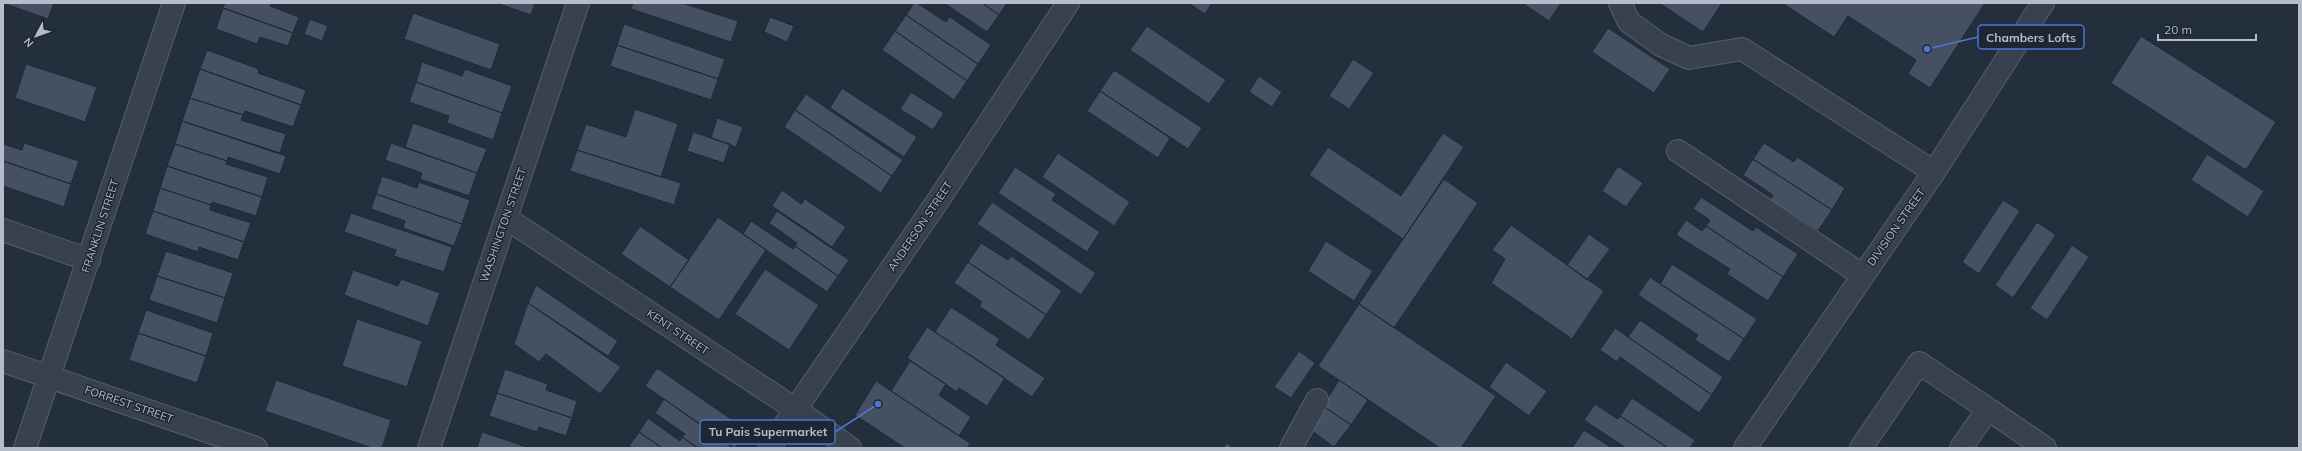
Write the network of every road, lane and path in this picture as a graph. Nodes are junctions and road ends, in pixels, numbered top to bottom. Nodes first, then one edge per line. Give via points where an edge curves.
1 (174, 3) edge
2 (578, 3) edge
3 (1068, 3) edge
4 (1620, 3) edge
5 (2043, 3) edge
6 (1678, 151) dead end
7 (1934, 172) junction
8 (506, 218) junction
9 (3, 230) edge
10 (89, 260) junction
11 (1862, 275) junction
12 (3, 361) edge
13 (50, 377) junction
14 (1317, 400) dead end
15 (795, 409) junction
16 (1988, 409) junction
17 (25, 448) edge
18 (256, 448) edge
19 (429, 448) edge
20 (769, 448) edge
21 (850, 448) edge
22 (1290, 448) edge
23 (1745, 448) edge
24 (1862, 448) edge
25 (1962, 448) edge
26 (2045, 448) edge

1 - 10 street, FRANKLIN STREET
2 - 8 street, WASHINGTON STREET
3 - 15 street, ANDERSON STREET via 939,199
4 - 7 street via 1629,22 1661,45 1688,58 1742,49
5 - 7 street, DIVISION STREET
6 - 11 street
7 - 11 street, DIVISION STREET
8 - 15 street, KENT STREET
8 - 19 street, WASHINGTON STREET
9 - 10 street
10 - 13 street, FRANKLIN STREET
11 - 23 street, DIVISION STREET
12 - 13 street, FORREST STREET
13 - 17 street, FRANKLIN STREET
13 - 18 street, FORREST STREET
14 - 22 street
15 - 20 street, ANDERSON STREET
15 - 21 street, KENT STREET
16 - 24 street via 1919,363
16 - 25 street
16 - 26 street

